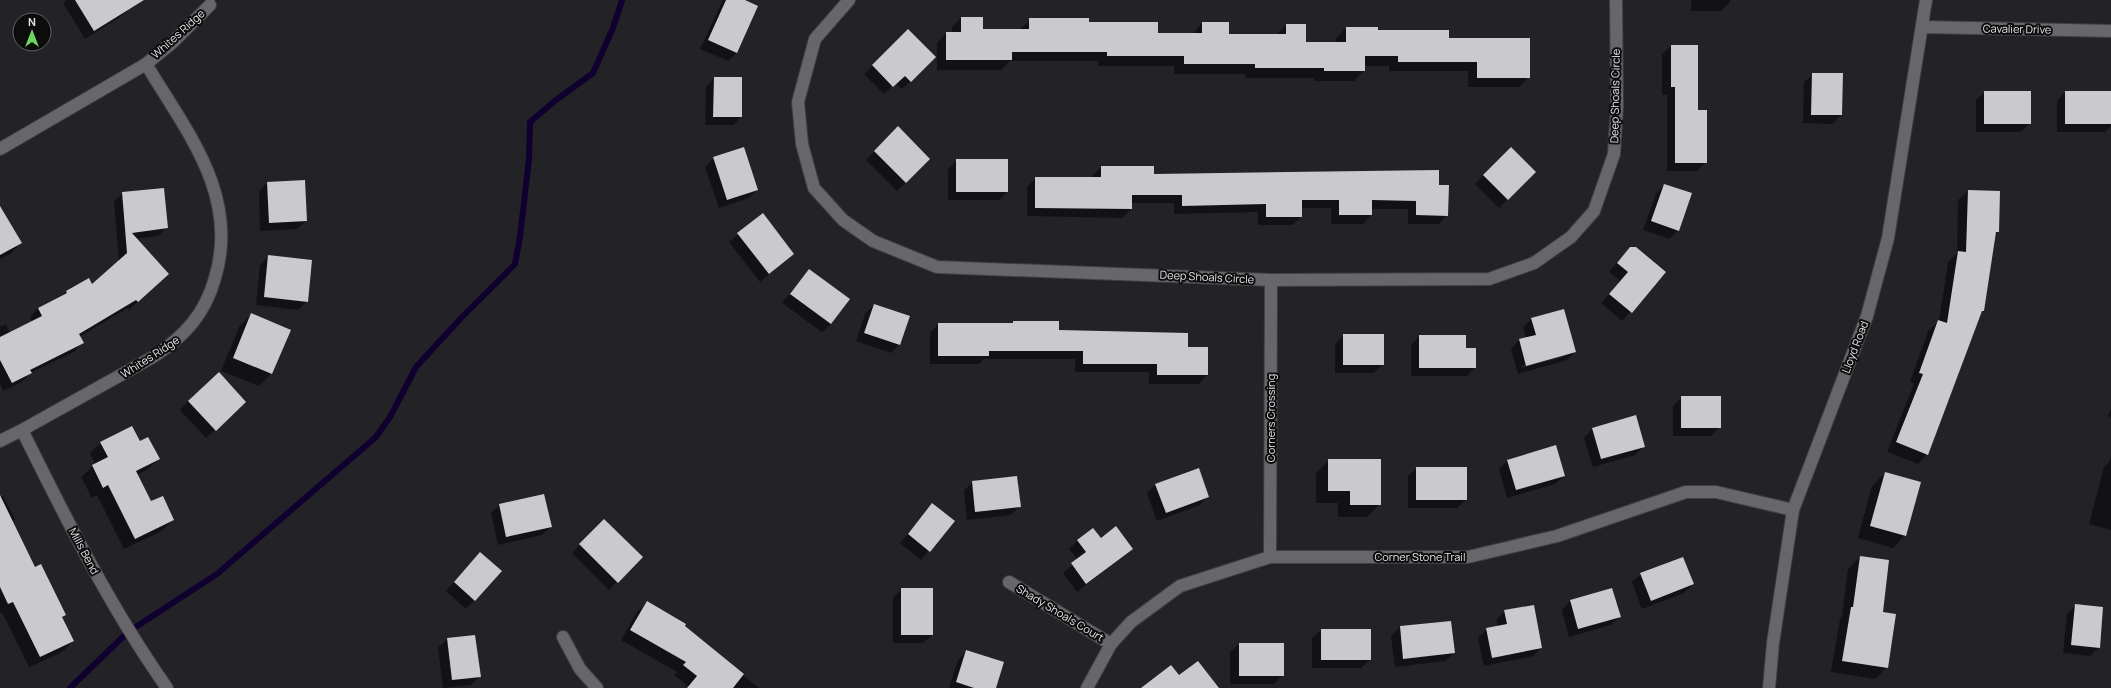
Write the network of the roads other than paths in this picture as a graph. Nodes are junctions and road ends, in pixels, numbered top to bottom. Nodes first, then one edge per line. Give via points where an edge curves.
1 (849, 0) edge
2 (1616, 0) edge
3 (1926, 0) edge
4 (210, 5) dead end
5 (1922, 27) junction
6 (2111, 30) edge
7 (146, 64) junction
8 (0, 149) edge
9 (1271, 280) junction
10 (22, 430) junction
11 (0, 441) edge
12 (1793, 510) junction
13 (1270, 557) junction
14 (1009, 582) dead end
15 (563, 637) dead end
16 (1111, 644) junction
17 (167, 688) edge
18 (597, 688) edge
19 (1087, 688) edge
20 (1769, 688) edge

1 - 9 street, Deep Shoals Circle via 815,39 798,102 801,137 814,188 843,220 873,241 937,267
2 - 9 street, Deep Shoals Circle via 1614,154 1594,212 1572,237 1534,263 1489,278
3 - 5 street, Lloyd Road
4 - 7 street, Whites Ridge via 174,42
5 - 6 street, Cavalier Drive
5 - 12 street, Lloyd Road via 1885,252 1867,316
7 - 8 street, Whites Ridge
7 - 10 street, Whites Ridge via 202,160 220,206 222,247 212,289 197,318 172,344 114,380
9 - 13 street, Corners Crossing
10 - 11 street
10 - 17 street, Mills Bend via 98,578 140,650
12 - 13 street, Corner Stone Trail via 1716,492 1686,492 1557,536 1468,557
12 - 20 street, Lloyd Road via 1773,642
13 - 16 street, Corner Stone Trail via 1180,586 1131,622
14 - 16 street, Shady Shoals Court
15 - 18 street via 580,669
16 - 19 street, Corner Stone Trail

